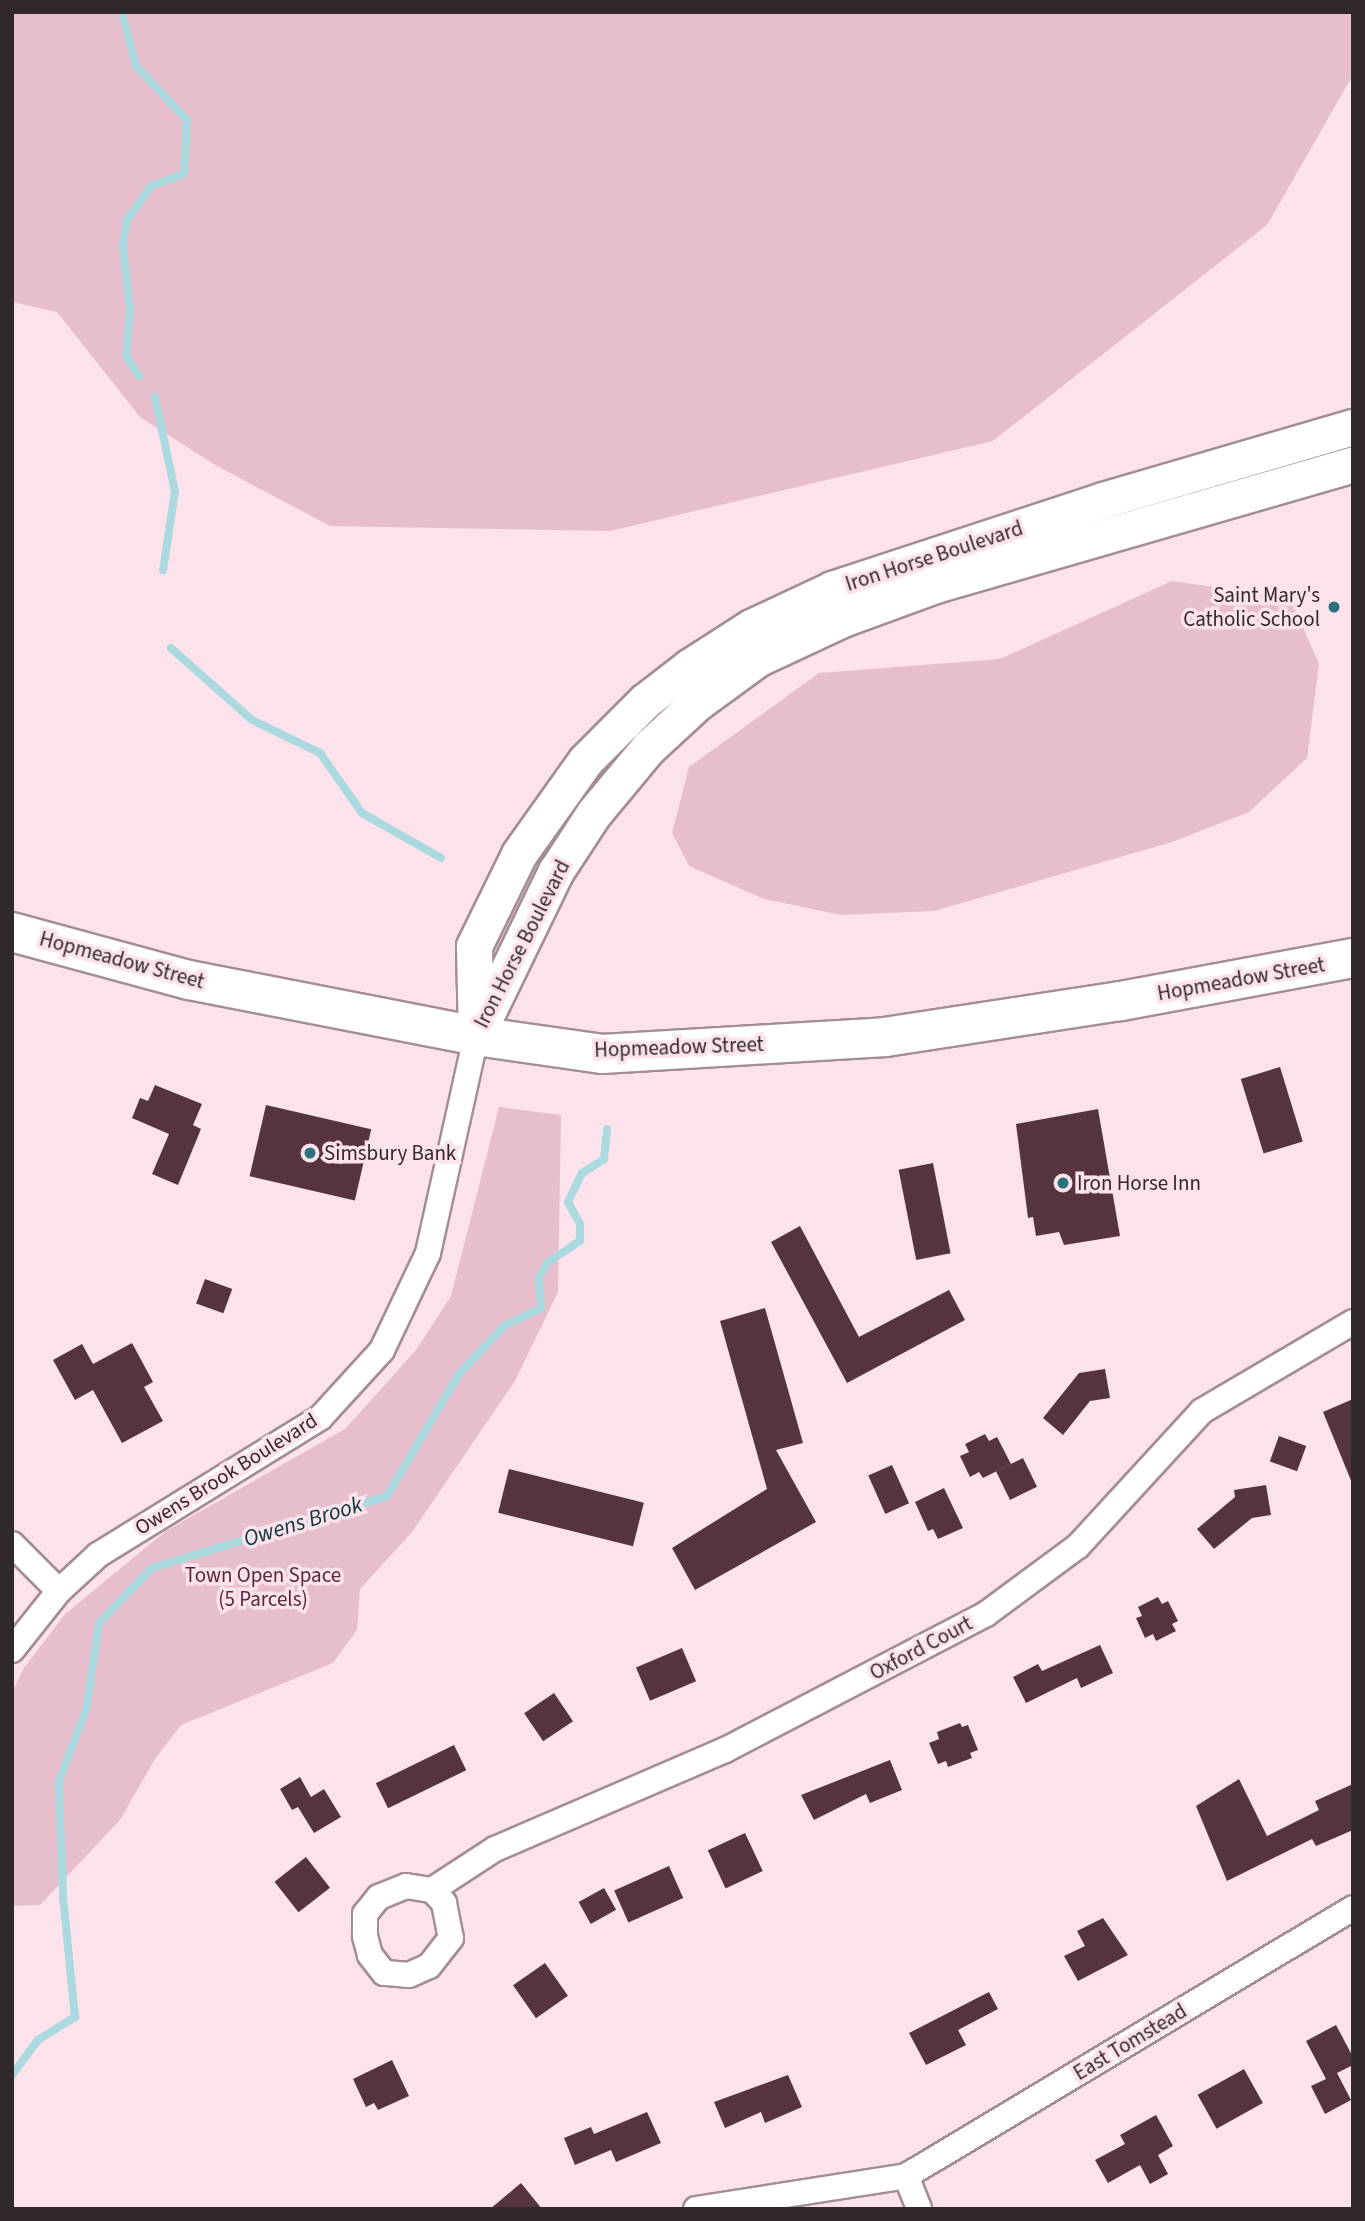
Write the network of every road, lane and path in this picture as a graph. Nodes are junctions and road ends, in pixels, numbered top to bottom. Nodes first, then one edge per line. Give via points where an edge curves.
1 (1353, 427) edge
2 (1353, 464) edge
3 (12, 932) edge
4 (1353, 958) edge
5 (476, 1036) junction
6 (1353, 1322) edge
7 (12, 1544) edge
8 (59, 1591) junction
9 (12, 1650) edge
10 (432, 1890) dead end
11 (1353, 1908) edge
12 (906, 2176) junction
13 (696, 2209) edge
14 (919, 2209) edge

1 - 5 street, Iron Horse Boulevard via 1103,500 832,589 751,627 690,667 645,701 585,761 519,854 474,946
2 - 5 street, Iron Horse Boulevard via 935,586 845,618 757,659 698,702 648,748 594,813 555,871
3 - 5 highway, Hopmeadow Street via 189,980
4 - 5 highway, Hopmeadow Street via 1121,1001 884,1037 602,1054
5 - 8 street, Owens Brook Boulevard via 428,1253 382,1350 320,1418 154,1517 99,1555
6 - 10 street, Oxford Court via 1202,1411 1078,1545 986,1614 725,1750 495,1849
7 - 8 street
8 - 9 street, Owens Brook Boulevard
11 - 12 street, East Tomstead
12 - 13 street
12 - 14 street

